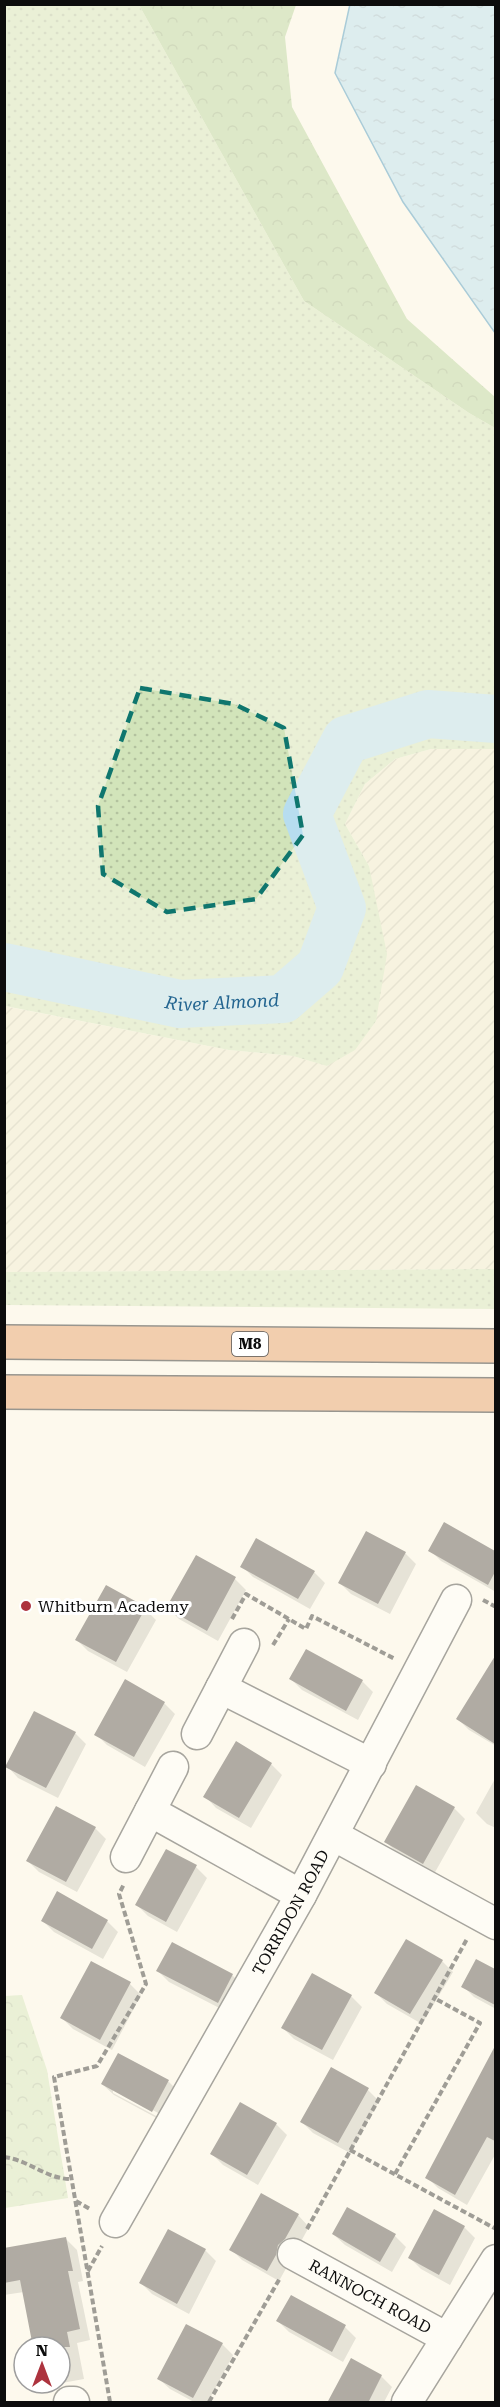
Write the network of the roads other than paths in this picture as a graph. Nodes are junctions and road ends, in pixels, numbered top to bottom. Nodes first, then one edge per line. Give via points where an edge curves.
1 (4, 1342) edge
2 (495, 1346) edge
3 (4, 1392) edge
4 (495, 1395) edge
5 (456, 1600) dead end
6 (237, 1633) road end
7 (221, 1688) junction
8 (197, 1734) dead end
9 (370, 1764) junction
10 (173, 1767) dead end
11 (150, 1811) junction
12 (333, 1835) junction
13 (126, 1857) road end
14 (301, 1895) junction
15 (489, 1920) edge
16 (115, 2222) dead end
17 (293, 2254) road end
18 (495, 2260) edge
19 (447, 2338) junction
20 (69, 2403) edge
21 (74, 2403) edge
22 (407, 2403) edge

1 - 2 highway, M8
3 - 4 highway
5 - 9 street, TORRIDON ROAD
6 - 7 street
7 - 8 street
7 - 9 street
9 - 12 street, TORRIDON ROAD
10 - 11 street
11 - 13 street
11 - 14 street
12 - 14 street, TORRIDON ROAD
12 - 15 street
14 - 16 street, TORRIDON ROAD
17 - 19 street, RANNOCH ROAD
18 - 19 street, RANNOCH ROAD
19 - 22 street, RANNOCH ROAD
20 - 21 street

